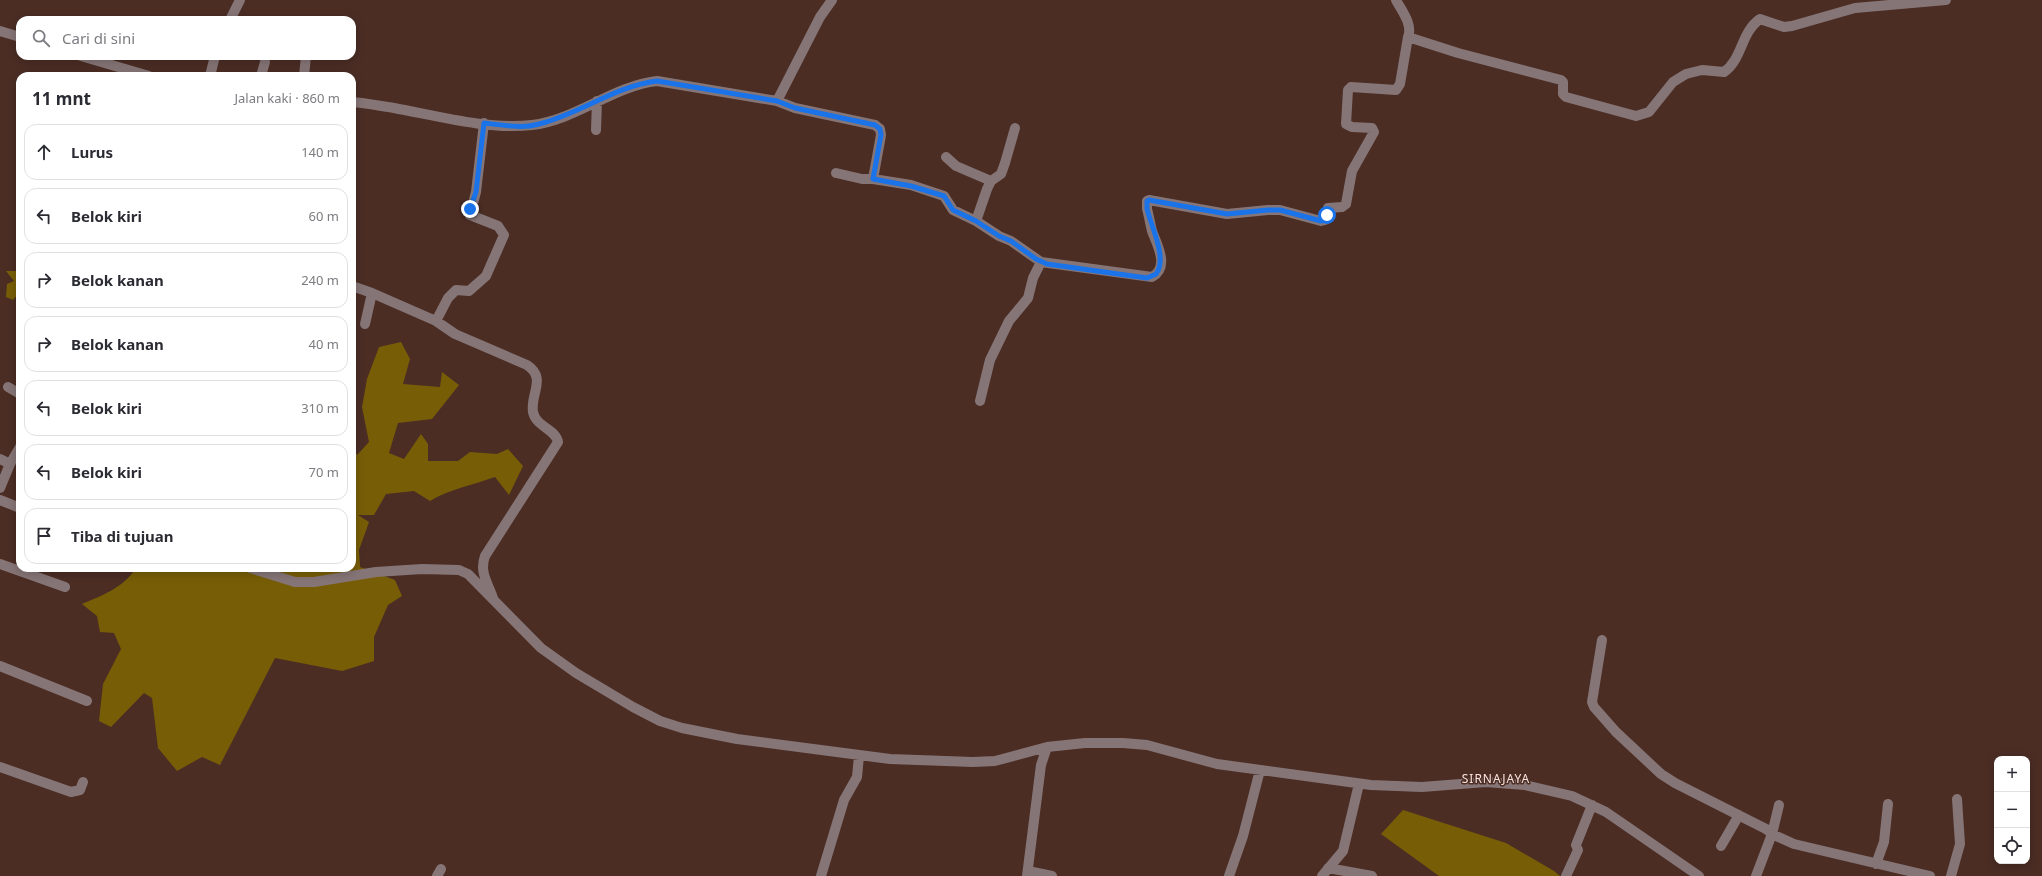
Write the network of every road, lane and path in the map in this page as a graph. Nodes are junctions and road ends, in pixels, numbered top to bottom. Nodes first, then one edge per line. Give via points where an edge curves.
1 (240, 0) edge
2 (832, 0) edge
3 (1396, 0) edge
4 (1946, 0) edge
5 (232, 16) edge
6 (0, 31) edge
7 (16, 36) edge
8 (1408, 37) junction
9 (95, 60) edge
10 (214, 60) edge
11 (306, 60) edge
12 (265, 62) dead end
13 (135, 72) edge
14 (211, 72) edge
15 (262, 72) edge
16 (304, 72) edge
17 (596, 101) junction
18 (777, 101) junction
19 (356, 103) edge
20 (484, 123) junction
21 (1015, 128) dead end
22 (596, 130) dead end
23 (946, 157) dead end
24 (836, 173) dead end
25 (873, 179) junction
26 (992, 181) junction
27 (976, 221) junction
28 (1042, 262) junction
29 (356, 287) edge
30 (372, 293) junction
31 (436, 321) junction
32 (365, 324) dead end
33 (8, 387) dead end
34 (16, 392) edge
35 (980, 401) dead end
36 (16, 454) edge
37 (0, 459) edge
38 (10, 464) junction
39 (0, 488) edge
40 (0, 500) edge
41 (16, 506) edge
42 (0, 564) edge
43 (16, 570) edge
44 (23, 572) edge
45 (263, 572) edge
46 (65, 587) dead end
47 (494, 600) junction
48 (1602, 640) dead end
49 (0, 666) edge
50 (87, 701) dead end
51 (1047, 747) junction
52 (859, 756) junction
53 (0, 767) edge
54 (1260, 770) junction
55 (84, 782) dead end
56 (1359, 784) junction
57 (1957, 799) dead end
58 (1888, 804) dead end
59 (1592, 806) junction
60 (1779, 806) dead end
61 (1739, 815) junction
62 (1772, 834) junction
63 (1721, 846) dead end
64 (1876, 864) junction
65 (1325, 872) edge
66 (1028, 873) edge
67 (821, 876) edge
68 (1052, 876) edge
69 (1229, 876) edge
70 (1372, 876) edge
71 (1566, 876) edge
72 (1699, 876) edge
73 (1756, 876) edge
74 (1930, 876) edge
75 (1951, 876) edge

1 - 5 street
2 - 18 street via 820,17
3 - 8 street via 1410,29
4 - 8 street via 1855,8 1784,27 1760,19 1743,41 1733,66 1724,72 1702,70 1686,74 1673,82 1649,112 1636,116 1566,97 1563,94 1563,82 1560,80
6 - 7 street
8 - 28 street via 1400,84 1396,90 1349,88 1346,124 1352,127 1372,128 1374,132 1352,171 1346,204 1328,208 1325,220 1280,210 1227,214 1149,200 1147,209 1161,254 1160,268 1156,274 1147,278
9 - 13 street
10 - 14 street
11 - 16 street
12 - 15 street
17 - 18 street via 647,82 657,81
17 - 20 street via 539,124 517,126
17 - 22 street
18 - 25 street via 795,108 875,125 880,129
19 - 20 street
20 - 31 street via 476,192 470,215 498,226 504,235 486,276 468,291 456,290 448,298
21 - 26 street via 1001,174
23 - 26 street via 956,166
24 - 25 street
25 - 27 street via 911,186 944,196 953,210
26 - 27 street
27 - 28 street
28 - 35 street via 1033,278 1028,298 1008,321 990,360
29 - 30 street
30 - 31 street
30 - 32 street
31 - 47 street via 455,334 531,367 538,379 534,414 538,423 557,438 556,447 511,514 482,564 482,571
33 - 34 street
36 - 38 street
37 - 38 street
38 - 39 street
40 - 41 street
42 - 43 street
44 - 46 street
45 - 47 street via 295,582 314,582 376,572 459,570 468,574
47 - 52 street via 541,648 576,673 660,721 737,739
48 - 61 street via 1592,702 1594,707 1616,732 1661,774
49 - 50 street
51 - 52 street via 994,761
51 - 54 street via 1085,743 1135,744 1217,764
51 - 66 street via 1040,773
52 - 67 street via 857,777 844,800
53 - 55 street via 74,793 80,790
54 - 56 street
54 - 69 street via 1243,836
56 - 59 street via 1400,787 1486,782 1525,786 1572,796
56 - 65 street via 1343,851
57 - 75 street via 1960,844
58 - 64 street via 1884,842
59 - 71 street via 1576,845 1578,850
59 - 72 street via 1637,832
60 - 62 street
61 - 62 street
61 - 63 street
62 - 64 street via 1794,844
62 - 73 street
64 - 74 street
65 - 70 street
66 - 68 street

